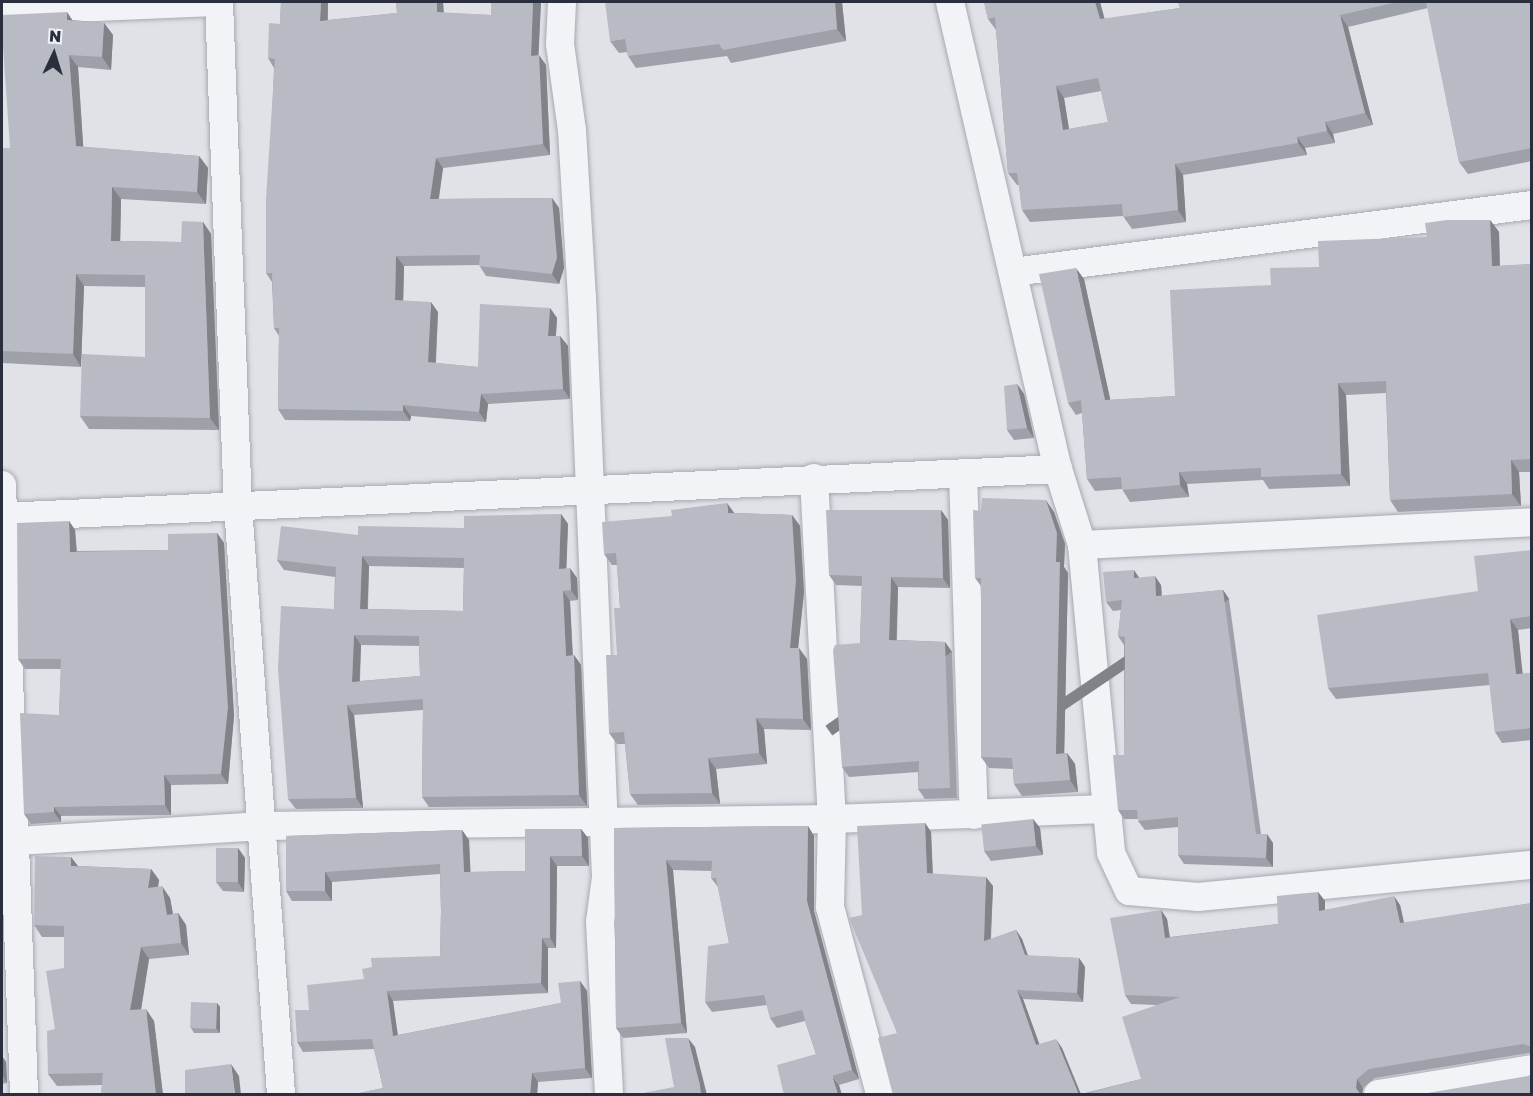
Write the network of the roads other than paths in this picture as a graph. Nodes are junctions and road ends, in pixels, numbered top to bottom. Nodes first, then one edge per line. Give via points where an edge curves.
1 (562, 2) edge
2 (950, 2) edge
3 (2, 11) edge
4 (1532, 205) edge
5 (1013, 272) junction
6 (1058, 469) junction
7 (963, 474) junction
8 (814, 478) junction
9 (2, 485) edge
10 (587, 488) junction
11 (238, 507) junction
12 (2, 517) edge
13 (1532, 522) edge
14 (1082, 545) junction
15 (1106, 809) junction
16 (974, 815) junction
17 (832, 819) junction
18 (603, 822) junction
19 (262, 826) junction
20 (7, 842) edge
21 (1532, 865) edge
22 (1532, 1069) edge
23 (1445, 1088) edge
24 (24, 1095) edge
25 (281, 1095) edge
26 (609, 1095) edge
27 (880, 1095) edge
28 (1378, 1095) edge

1 - 10 street via 560,44 572,130 582,285
2 - 5 street
3 - 11 street via 219,2
4 - 5 street
5 - 6 street
6 - 7 street
6 - 14 street
7 - 8 street
7 - 16 street
8 - 10 street
8 - 17 street
9 - 12 street
10 - 11 street
10 - 18 street
11 - 12 street
11 - 19 street
12 - 20 street
13 - 14 street
14 - 15 street
15 - 16 street
15 - 21 street via 1111,853 1129,891 1198,897
16 - 17 street
17 - 18 street
17 - 27 street via 830,907
18 - 19 street
18 - 26 street via 606,877 600,922
19 - 20 street
19 - 25 street
20 - 24 street
22 - 23 street
23 - 28 street

